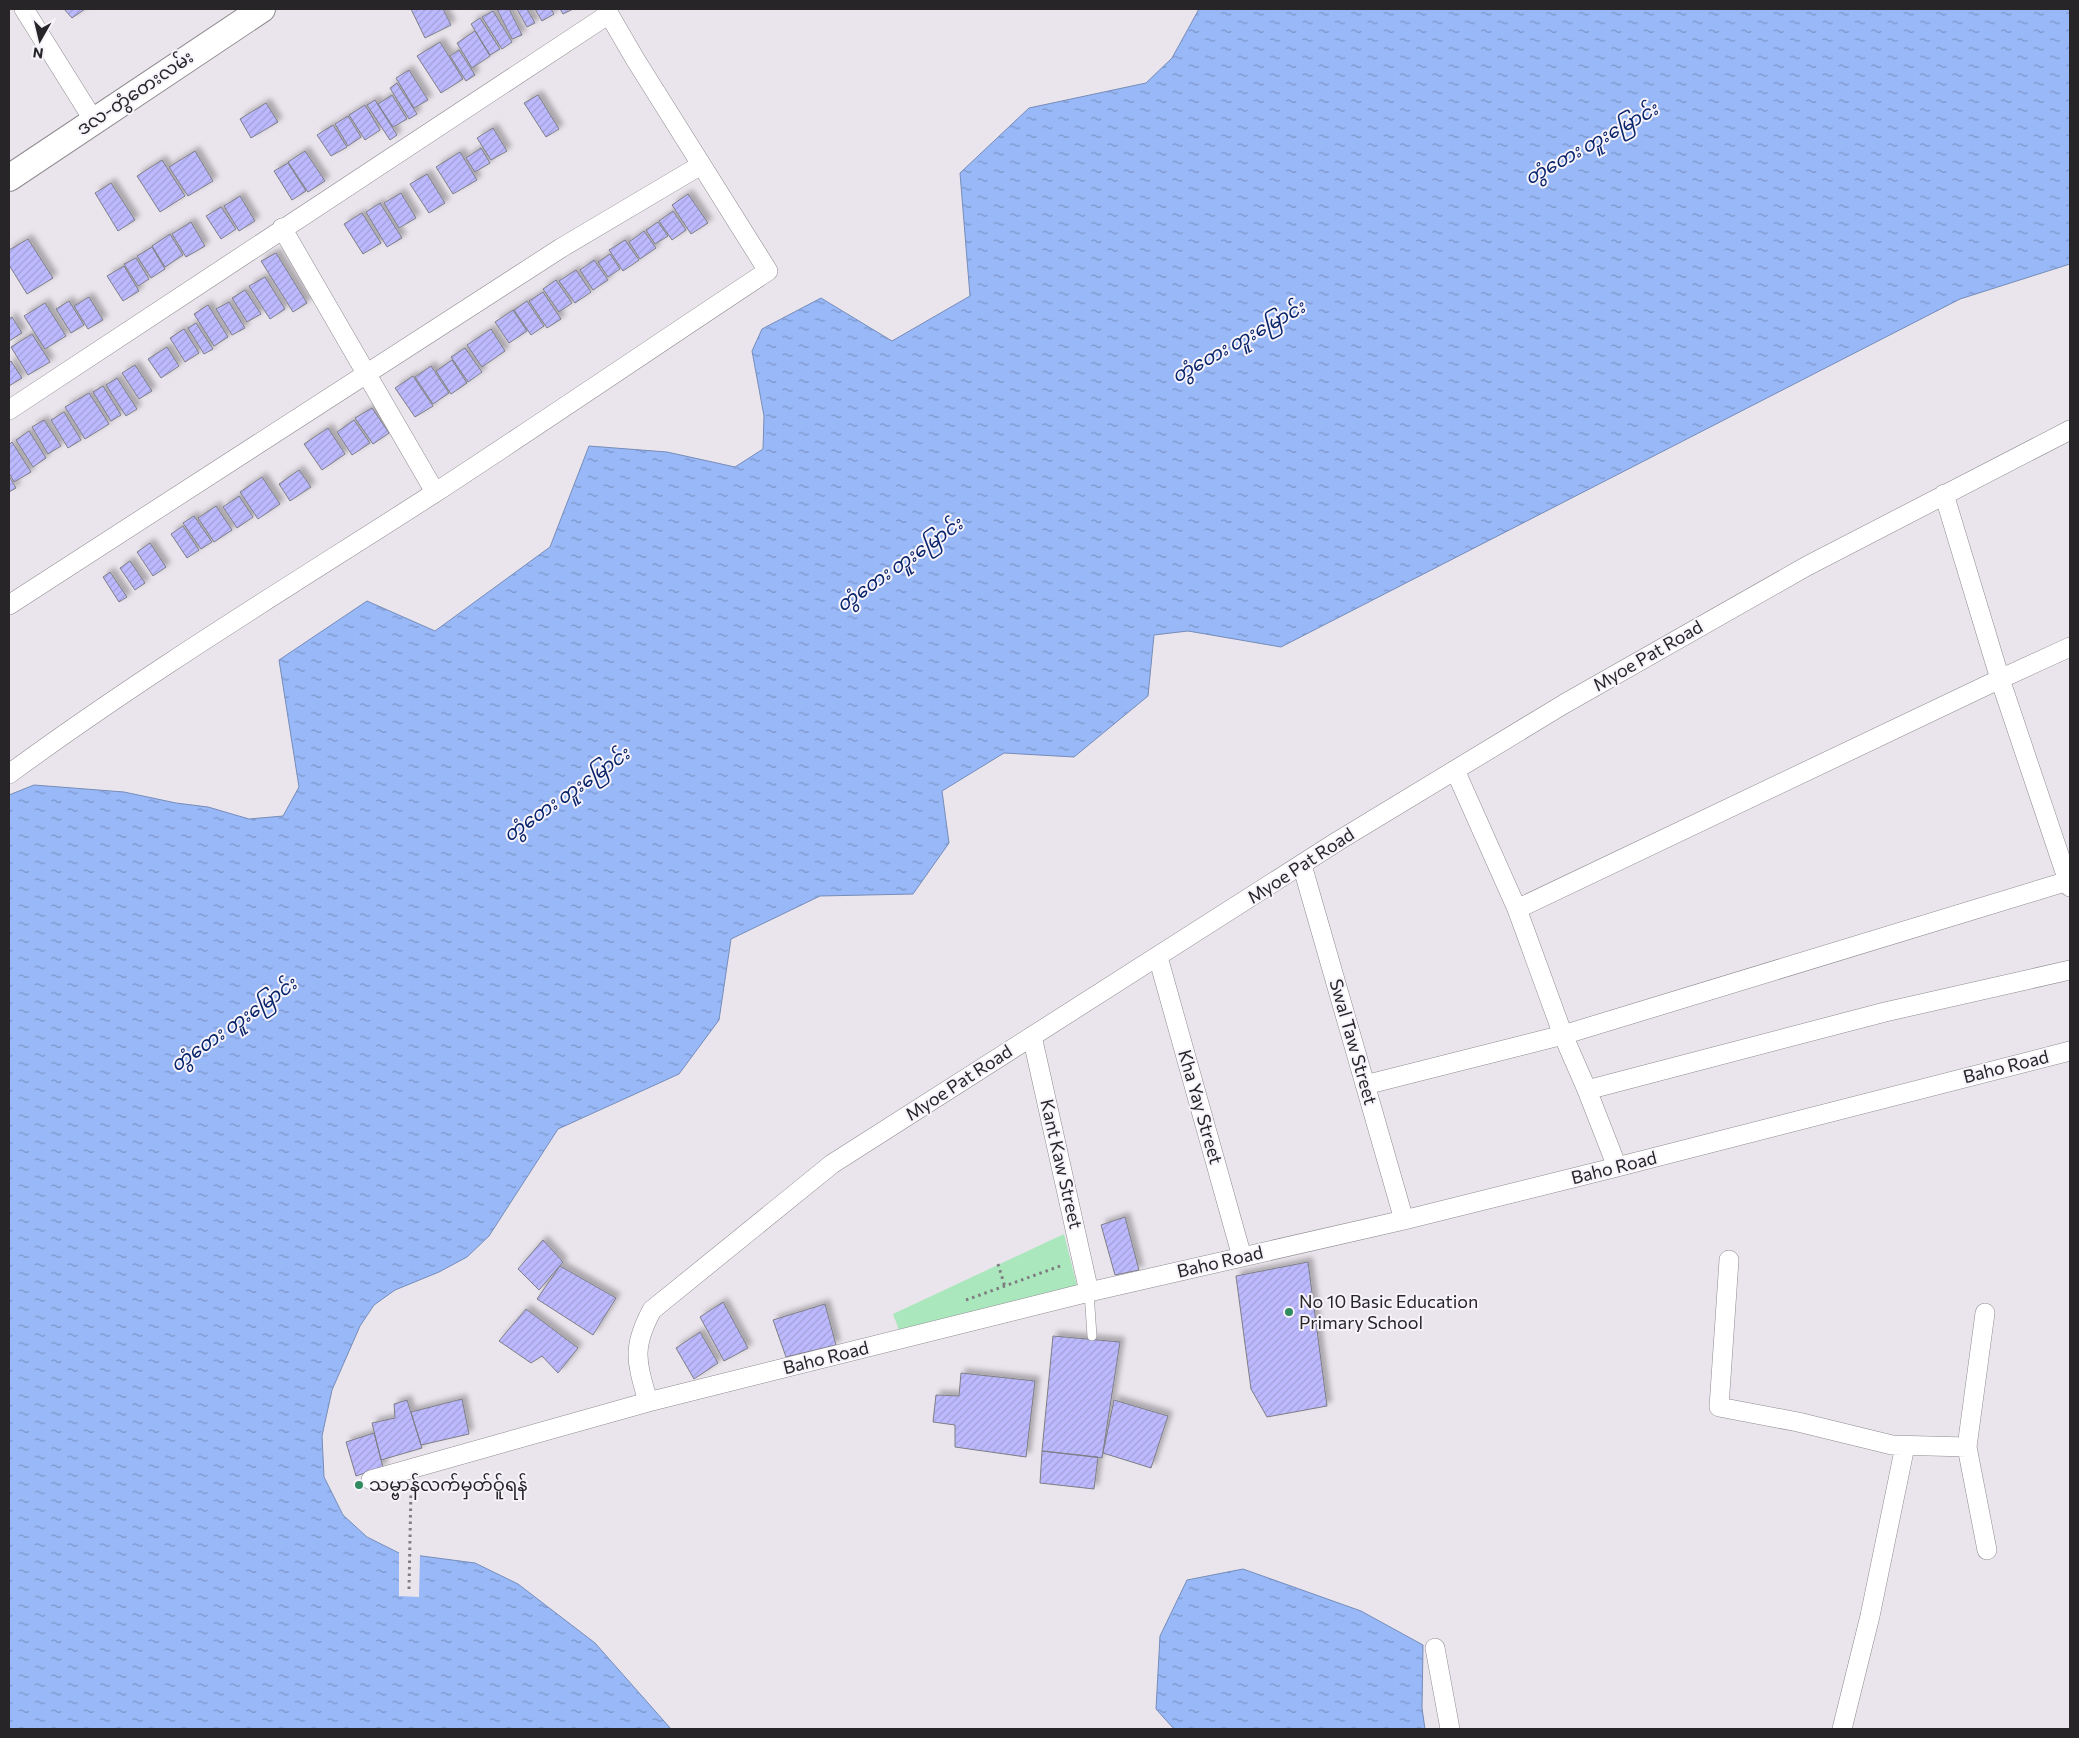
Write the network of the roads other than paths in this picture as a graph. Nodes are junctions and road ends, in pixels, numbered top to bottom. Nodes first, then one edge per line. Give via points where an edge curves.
1 (24, 9) edge
2 (262, 9) edge
3 (608, 11) edge
4 (94, 121) junction
5 (701, 165) junction
6 (9, 178) edge
7 (282, 228) junction
8 (366, 373) junction
9 (9, 410) edge
10 (2070, 430) edge
11 (435, 492) junction
12 (1944, 494) junction
13 (9, 605) edge
14 (2070, 647) edge
15 (2000, 679) junction
16 (1455, 770) junction
17 (9, 774) edge
18 (1302, 865) junction
19 (2069, 884) edge
20 (1517, 910) junction
21 (1158, 957) junction
22 (2070, 970) edge
23 (1032, 1036) junction
24 (1563, 1036) junction
25 (2070, 1051) edge
26 (1365, 1085) junction
27 (1587, 1090) junction
28 (1617, 1168) junction
29 (1404, 1220) junction
30 (1242, 1257) junction
31 (1729, 1260) dead end
32 (1089, 1292) junction
33 (1984, 1313) dead end
34 (1092, 1336) dead end
35 (648, 1402) junction
36 (1905, 1446) junction
37 (1967, 1447) junction
38 (371, 1480) dead end
39 (1987, 1550) dead end
40 (1435, 1648) dead end
41 (1450, 1729) edge
42 (1842, 1729) edge

1 - 4 street
2 - 4 main road, ဒလ-တွံတေးလမ်း
3 - 5 street
3 - 7 street
4 - 6 main road, ဒလ-တွံတေးလမ်း
5 - 8 street via 560,248
5 - 11 street via 768,271
7 - 8 street
7 - 9 street
8 - 11 street
8 - 13 street
10 - 12 street, Myoe Pat Road
11 - 17 street via 216,633
12 - 15 street
12 - 16 street, Myoe Pat Road via 1807,566
14 - 15 street
15 - 19 street
15 - 20 street
16 - 18 street, Myoe Pat Road
16 - 20 street
18 - 21 street, Myoe Pat Road
18 - 26 street, Swal Taw Street
19 - 24 street
20 - 24 street
21 - 23 street, Myoe Pat Road
21 - 30 street, Kha Yay Street
22 - 27 street via 1885,1012
23 - 32 street, Kant Kaw Street
23 - 35 street, Myoe Pat Road via 832,1164 652,1310 640,1332 637,1358
24 - 26 street
24 - 27 street
25 - 28 street, Baho Road
26 - 29 street, Swal Taw Street
27 - 28 street
28 - 29 street, Baho Road
29 - 30 street, Baho Road
30 - 32 street, Baho Road
31 - 36 street via 1719,1407
32 - 34 lane
32 - 35 street, Baho Road
33 - 37 street
35 - 38 street, Baho Road
36 - 37 street
36 - 42 street via 1870,1616
37 - 39 street
40 - 41 street

